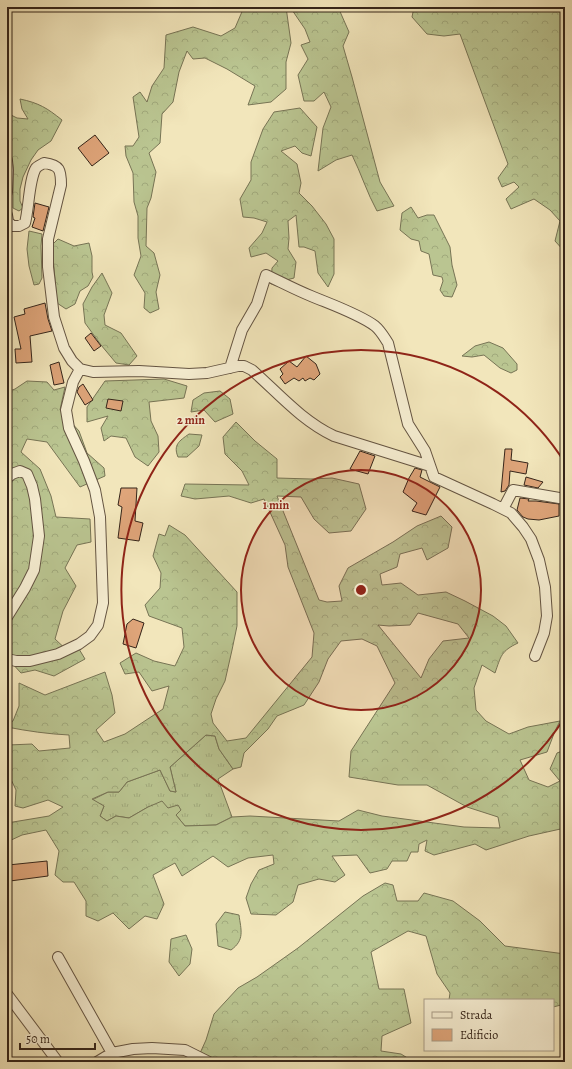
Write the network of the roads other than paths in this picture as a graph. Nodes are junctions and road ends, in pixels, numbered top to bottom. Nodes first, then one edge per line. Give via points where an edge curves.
1 (7, 160) edge
2 (7, 192) edge
3 (7, 215) edge
4 (230, 368) junction
5 (80, 369) junction
6 (430, 466) junction
7 (7, 478) edge
8 (565, 499) edge
9 (504, 509) junction
10 (7, 617) edge
11 (535, 656) dead end
12 (7, 659) edge
13 (58, 957) dead end
14 (7, 994) edge
15 (112, 1053) junction
16 (58, 1062) edge
17 (97, 1062) edge
18 (209, 1062) edge

1 - 2 street
3 - 5 street via 12,226 25,223 37,167 44,163 53,164 59,169 61,185 48,239 50,294 64,348
4 - 5 street via 189,374 93,372
4 - 6 street via 244,366 252,370 308,421 329,434
4 - 6 street via 242,330 257,304 266,275 360,317 375,326 388,343 408,424 425,451
5 - 12 street via 73,382 66,410 69,428 95,490 100,517 103,603 100,618 90,636 80,644 58,654 30,661
6 - 9 street via 434,477
7 - 10 street via 20,471 27,474 35,499 39,536 34,570
8 - 9 street via 513,490
9 - 11 street via 524,527 541,567 547,616 544,633
13 - 15 street
14 - 16 street
15 - 17 street
15 - 18 street via 152,1048 185,1050

